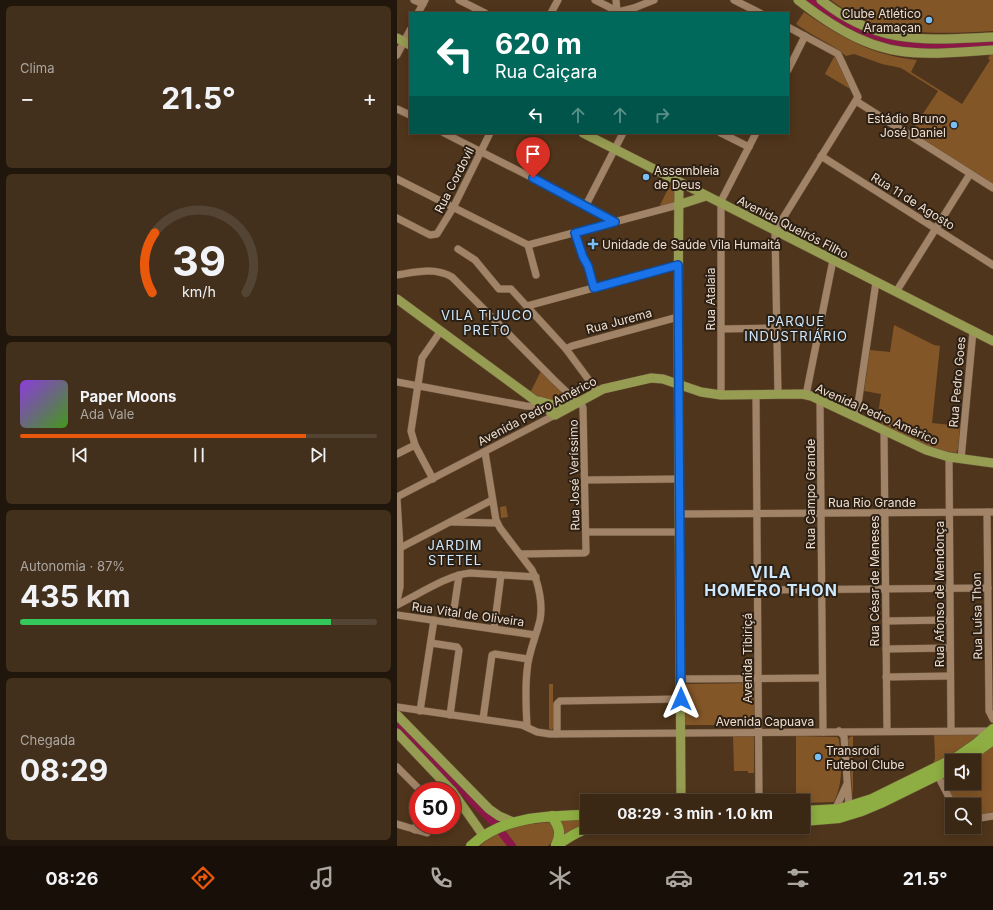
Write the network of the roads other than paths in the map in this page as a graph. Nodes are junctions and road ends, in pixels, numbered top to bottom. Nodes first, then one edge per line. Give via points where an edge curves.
1 (414, 0) edge
2 (459, 0) edge
3 (558, 0) edge
4 (595, 0) edge
5 (616, 0) edge
6 (654, 0) edge
7 (798, 0) edge
8 (821, 0) edge
9 (737, 1) edge
10 (424, 2) edge
11 (419, 12) edge
12 (483, 12) edge
13 (552, 12) edge
14 (618, 12) edge
15 (758, 12) edge
16 (789, 28) edge
17 (409, 32) edge
18 (805, 36) junction
19 (993, 37) edge
20 (404, 42) edge
21 (993, 50) edge
22 (397, 55) edge
23 (789, 68) edge
24 (856, 101) junction
25 (397, 109) edge
26 (409, 115) edge
27 (446, 134) edge
28 (490, 134) edge
29 (585, 134) edge
30 (622, 134) edge
31 (723, 134) edge
32 (756, 134) edge
33 (749, 147) junction
34 (615, 149) junction
35 (481, 152) junction
36 (821, 156) junction
37 (970, 174) junction
38 (397, 179) edge
39 (679, 182) junction
40 (993, 188) edge
41 (706, 196) junction
42 (720, 203) junction
43 (586, 205) junction
44 (678, 205) junction
45 (453, 208) junction
46 (397, 218) edge
47 (615, 222) junction
48 (936, 229) junction
49 (775, 231) junction
50 (575, 233) junction
51 (527, 245) junction
52 (458, 249) dead end
53 (833, 260) junction
54 (678, 265) junction
55 (993, 265) edge
56 (397, 275) edge
57 (536, 275) dead end
58 (876, 282) junction
59 (594, 288) junction
60 (896, 292) junction
61 (397, 299) edge
62 (527, 306) junction
63 (678, 316) junction
64 (777, 328) junction
65 (721, 329) junction
66 (973, 331) junction
67 (440, 332) junction
68 (993, 341) edge
69 (566, 349) junction
70 (397, 382) edge
71 (678, 385) junction
72 (418, 386) junction
73 (597, 391) junction
74 (778, 394) junction
75 (721, 395) junction
76 (756, 395) junction
77 (807, 395) junction
78 (527, 396) junction
79 (820, 401) junction
80 (509, 402) junction
81 (578, 402) junction
82 (542, 407) junction
83 (555, 412) junction
84 (856, 418) junction
85 (884, 431) junction
86 (415, 445) junction
87 (485, 452) junction
88 (397, 454) edge
89 (949, 457) junction
90 (961, 459) junction
91 (993, 463) edge
92 (433, 479) junction
93 (679, 479) junction
94 (586, 480) junction
95 (397, 498) edge
96 (492, 500) junction
97 (885, 512) junction
98 (949, 512) junction
99 (990, 512) edge
100 (757, 513) junction
101 (821, 513) junction
102 (679, 514) junction
103 (449, 522) junction
104 (497, 523) junction
105 (587, 532) junction
106 (679, 532) junction
107 (400, 548) junction
108 (521, 554) junction
109 (459, 575) junction
110 (501, 575) junction
111 (536, 577) junction
112 (950, 588) junction
113 (988, 588) junction
114 (757, 590) junction
115 (822, 590) junction
116 (885, 590) junction
117 (397, 601) edge
118 (397, 605) edge
119 (397, 615) edge
120 (434, 620) junction
121 (950, 620) junction
122 (886, 621) junction
123 (452, 623) junction
124 (494, 629) junction
125 (535, 635) junction
126 (431, 643) junction
127 (950, 648) junction
128 (886, 649) junction
129 (528, 659) junction
130 (950, 676) junction
131 (886, 677) junction
132 (758, 678) junction
133 (822, 678) junction
134 (681, 679) junction
135 (681, 699) junction
136 (397, 707) edge
137 (420, 710) junction
138 (397, 715) edge
139 (450, 715) junction
140 (483, 719) junction
141 (993, 719) edge
142 (527, 726) junction
143 (887, 731) junction
144 (951, 731) junction
145 (759, 732) junction
146 (823, 732) junction
147 (993, 732) edge
148 (397, 733) edge
149 (681, 733) junction
150 (844, 733) junction
151 (557, 734) junction
152 (971, 754) edge
153 (397, 767) edge
154 (945, 772) edge
155 (938, 776) junction
156 (412, 782) edge
157 (443, 782) edge
158 (847, 784) junction
159 (681, 794) edge
160 (759, 794) edge
161 (949, 798) edge
162 (461, 804) edge
163 (835, 810) junction
164 (852, 810) junction
165 (810, 811) edge
166 (580, 815) edge
167 (552, 816) junction
168 (993, 816) edge
169 (981, 818) edge
170 (810, 820) edge
171 (513, 822) junction
172 (397, 824) edge
173 (409, 828) edge
174 (580, 832) edge
175 (483, 835) junction
176 (471, 846) edge
177 (556, 846) edge

1 - 10 street
2 - 12 street
3 - 13 street
4 - 14 street
5 - 14 street
6 - 14 street
7 - 21 main road via 839,30 879,47 924,53
8 - 19 main road via 835,11 860,24 899,37 927,40
9 - 15 street
10 - 11 street
16 - 18 street
17 - 20 street
18 - 23 street
18 - 24 street via 840,56 858,94
20 - 22 street
24 - 36 street
24 - 37 street
25 - 26 street
27 - 35 street
28 - 35 street, Rua Cordovil
29 - 34 main road, Avenida Queirós Filho
30 - 34 street
31 - 33 street
32 - 33 street
33 - 42 street
34 - 39 main road, Avenida Queirós Filho
34 - 43 street
35 - 43 street
35 - 45 street, Rua Cordovil
36 - 48 street, Rua 11 de Agosto
36 - 49 street
37 - 40 street
37 - 48 street
38 - 45 street
39 - 41 main road, Avenida Queirós Filho
39 - 44 main road
41 - 42 main road, Avenida Queirós Filho
41 - 44 main road
42 - 49 main road, Avenida Queirós Filho
42 - 65 street, Rua Atalaia
43 - 47 street
44 - 47 street
44 - 54 main road
45 - 46 street, Rua Cordovil via 435,235 430,235
45 - 51 street
47 - 50 street
48 - 55 street, Rua 11 de Agosto
48 - 60 street
49 - 53 main road, Avenida Queirós Filho
49 - 64 street
50 - 51 street
50 - 59 street
51 - 57 street
52 - 62 street via 475,260 499,290 511,289
53 - 58 main road, Avenida Queirós Filho
53 - 77 street
54 - 59 street
54 - 63 main road
56 - 81 street via 434,271 452,278
58 - 60 main road, Avenida Queirós Filho
58 - 84 street
59 - 62 street
60 - 66 main road, Avenida Queirós Filho
61 - 67 main road
62 - 69 street
63 - 69 street, Rua Jurema
63 - 71 main road
64 - 65 street
64 - 74 street
65 - 75 street, Rua Atalaia
66 - 68 main road, Avenida Queirós Filho
66 - 90 street, Rua Pedro Goes
67 - 72 street via 422,358
67 - 78 main road
69 - 73 street
70 - 72 street
71 - 73 main road, Avenida Pedro Américo via 663,379 651,378
71 - 75 main road, Avenida Pedro Américo
71 - 93 main road
72 - 80 street
72 - 86 street via 411,431
73 - 81 main road, Avenida Pedro Américo
74 - 76 main road, Avenida Pedro Américo
74 - 77 main road, Avenida Pedro Américo
75 - 76 main road, Avenida Pedro Américo
76 - 100 street, Avenida Tibiriçá
77 - 79 main road, Avenida Pedro Américo
78 - 80 street
78 - 82 main road
78 - 83 main road via 542,402
79 - 84 main road, Avenida Pedro Américo
79 - 101 street, Rua Campo Grande
80 - 82 street
81 - 83 main road, Avenida Pedro Américo
81 - 94 street, Rua José Veríssimo via 583,408
82 - 83 main road
83 - 87 street, Avenida Pedro Américo
84 - 85 main road, Avenida Pedro Américo
85 - 89 main road, Avenida Pedro Américo via 926,450
85 - 97 street, Rua César de Meneses
86 - 88 street
86 - 92 street
87 - 92 street, Avenida Pedro Américo
87 - 96 street
89 - 90 main road, Avenida Pedro Américo
89 - 98 street, Rua Afonso de Mendonça
90 - 91 main road, Avenida Pedro Américo
92 - 95 street, Avenida Pedro Américo
93 - 94 street
93 - 102 main road
94 - 105 street, Rua José Veríssimo
95 - 107 street
96 - 103 street
96 - 104 street
97 - 98 street, Rua Rio Grande
97 - 101 street, Rua Rio Grande
97 - 116 street, Rua César de Meneses
98 - 99 street, Rua Rio Grande
98 - 112 street, Rua Afonso de Mendonça
99 - 113 street, Rua Luísa Thon
100 - 101 street, Rua Rio Grande
100 - 102 street, Rua Rio Grande
100 - 114 street, Avenida Tibiriçá
101 - 115 street, Rua Campo Grande
102 - 106 main road
103 - 104 street
103 - 107 street
104 - 108 street
105 - 106 street
105 - 108 street, Rua José Veríssimo via 587,550 584,553
106 - 134 main road
107 - 117 street via 400,587
108 - 111 street
109 - 110 street
109 - 118 street
109 - 123 street
110 - 111 street
110 - 124 street
111 - 125 street via 541,614
112 - 113 street
112 - 116 street
112 - 121 street, Rua Afonso de Mendonça
113 - 141 street, Rua Luísa Thon via 989,711
114 - 115 street
114 - 132 street, Avenida Tibiriçá
115 - 116 street
115 - 133 street, Rua Campo Grande
116 - 122 street, Rua César de Meneses
119 - 120 street, Rua Vital de Oliveira
120 - 123 street, Rua Vital de Oliveira
120 - 126 street
121 - 122 street
121 - 127 street, Rua Afonso de Mendonça
122 - 128 street, Rua César de Meneses
123 - 124 street, Rua Vital de Oliveira
124 - 125 street, Rua Vital de Oliveira
125 - 129 street
126 - 137 street
126 - 139 street via 457,647 459,650
127 - 128 street
127 - 130 street, Rua Afonso de Mendonça
128 - 131 street, Rua César de Meneses
129 - 140 street via 492,655
129 - 142 street
130 - 131 street
130 - 144 street, Rua Afonso de Mendonça
131 - 143 street, Rua César de Meneses
132 - 133 street
132 - 134 street
132 - 145 street, Avenida Tibiriçá
133 - 146 street, Rua Campo Grande
134 - 135 main road
135 - 149 main road
135 - 151 street via 559,701
136 - 137 street, Avenida Capuava
137 - 139 street, Avenida Capuava
138 - 171 main road via 489,809
139 - 140 street, Avenida Capuava
140 - 142 street, Avenida Capuava
142 - 151 street, Avenida Capuava via 537,732
143 - 144 street, Avenida Capuava
143 - 150 street, Avenida Capuava
144 - 147 street, Avenida Capuava
145 - 146 street, Avenida Capuava
145 - 149 street, Avenida Capuava
145 - 160 street, Avenida Tibiriçá
146 - 150 street, Avenida Capuava
147 - 152 highway
147 - 164 highway via 950,760
148 - 157 main road
149 - 151 street, Avenida Capuava
149 - 159 main road
150 - 158 street
153 - 156 street
154 - 155 highway
155 - 161 street
155 - 164 highway via 881,803
158 - 163 street
158 - 164 street
162 - 175 main road
163 - 164 highway
163 - 165 highway
164 - 170 highway via 831,819
166 - 167 highway
167 - 171 highway
167 - 177 highway via 560,832
168 - 169 street
171 - 175 highway
172 - 173 street
174 - 177 highway
175 - 176 highway

